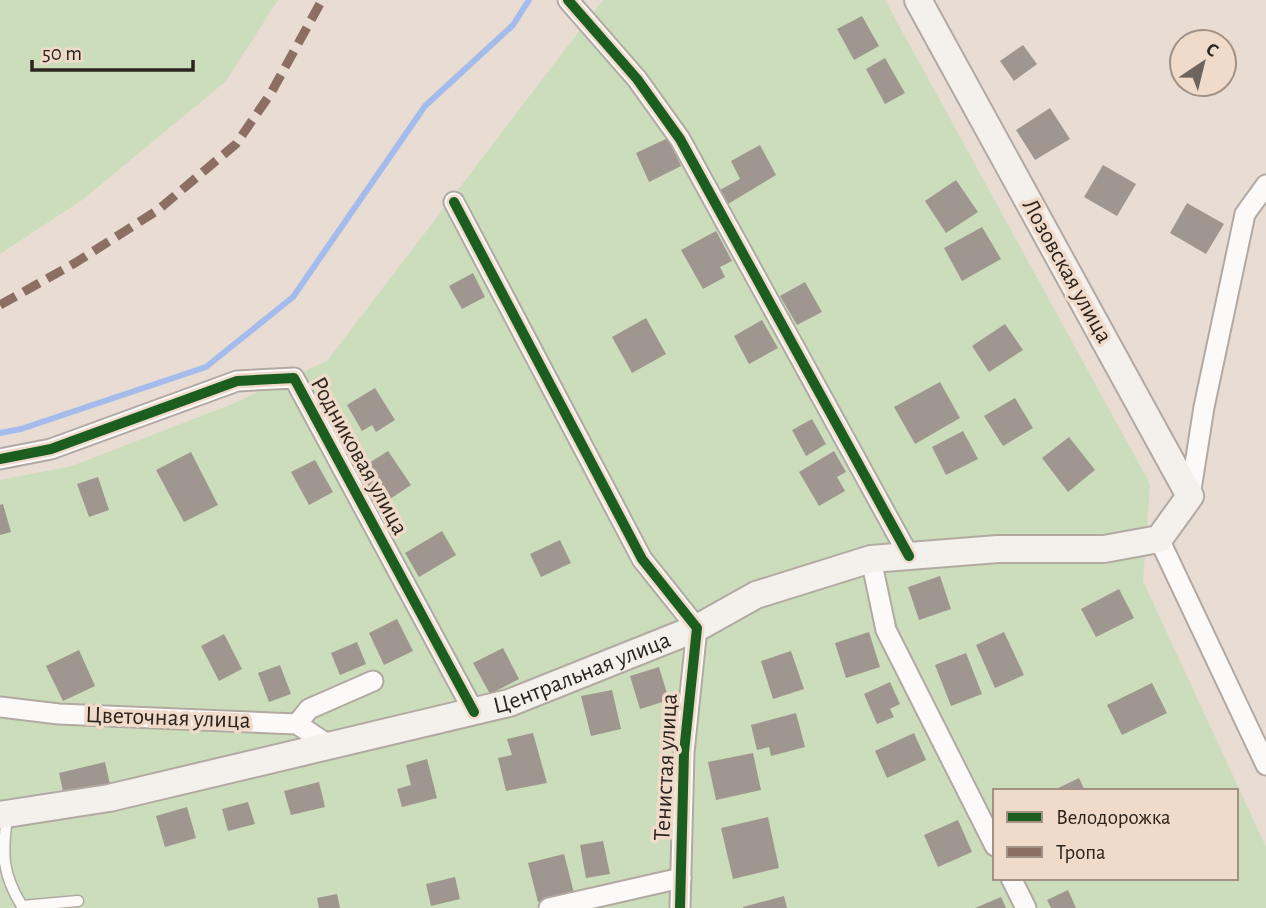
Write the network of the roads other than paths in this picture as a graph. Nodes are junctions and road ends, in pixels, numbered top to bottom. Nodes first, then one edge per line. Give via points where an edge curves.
1 (568, 0) edge
2 (918, 0) edge
3 (1266, 185) edge
4 (454, 202) dead end
5 (0, 459) edge
6 (1190, 496) junction
7 (1159, 539) junction
8 (909, 556) junction
9 (871, 559) junction
10 (697, 628) junction
11 (373, 681) dead end
12 (0, 707) edge
13 (474, 712) junction
14 (297, 724) junction
15 (330, 746) junction
16 (1266, 765) edge
17 (4, 814) edge
18 (993, 842) edge
19 (681, 878) junction
20 (1012, 880) edge
21 (78, 901) dead end
22 (548, 908) edge
23 (680, 908) edge
24 (1026, 908) edge

1 - 8 street via 638,79 680,139
2 - 6 main road, Лозовская улица
3 - 6 street via 1245,214
4 - 10 street via 642,559
5 - 13 street, Родниковая улица via 51,449 237,381 294,378
6 - 7 main road
7 - 8 main road, Центральная улица via 1104,549 998,549
7 - 16 street
8 - 9 main road, Центральная улица
9 - 10 main road, Центральная улица via 756,595
9 - 18 street via 886,630
10 - 13 main road, Центральная улица via 509,703
10 - 19 street, Тенистая улица via 684,752
11 - 14 street via 309,709
12 - 14 street, Цветочная улица via 59,714
13 - 15 main road, Центральная улица
14 - 15 street
15 - 17 main road, Центральная улица via 109,798
17 - 21 lane via 2,853 10,887 22,906
19 - 22 street
19 - 23 street, Тенистая улица
20 - 24 street

